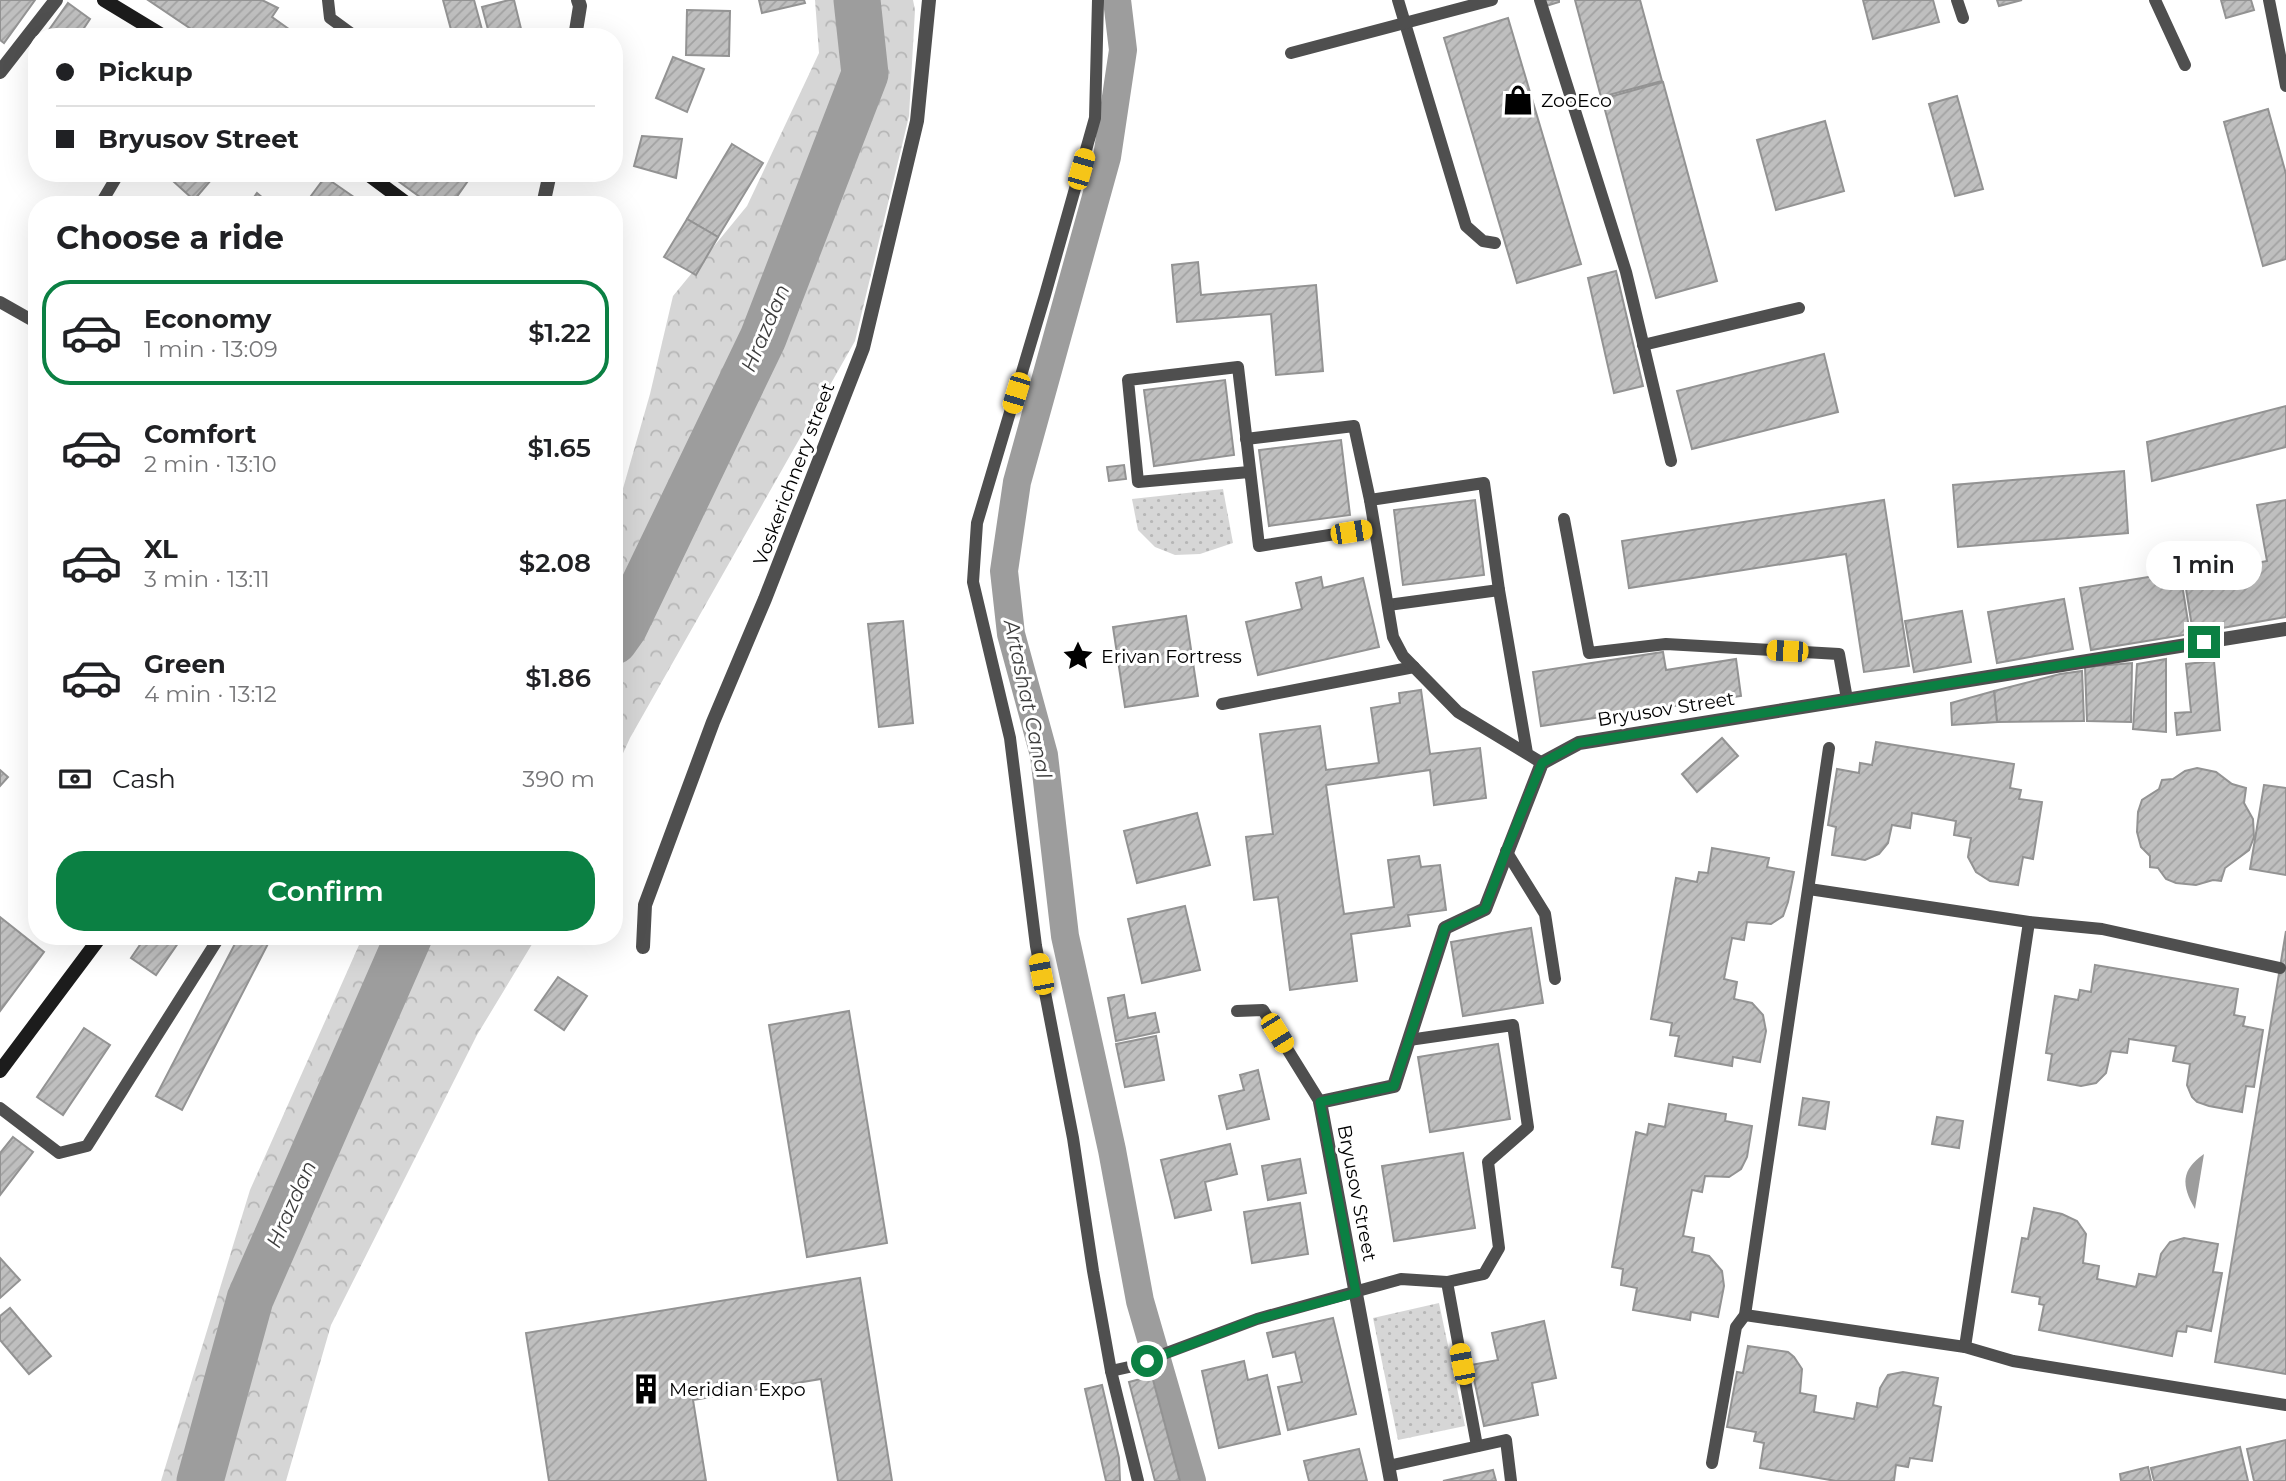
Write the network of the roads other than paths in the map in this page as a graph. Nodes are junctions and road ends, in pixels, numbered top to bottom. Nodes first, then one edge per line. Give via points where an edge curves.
1 (56, 0) edge
2 (104, 0) edge
3 (328, 0) edge
4 (578, 0) edge
5 (929, 0) edge
6 (1098, 0) edge
7 (1398, 0) edge
8 (1492, 0) edge
9 (1540, 0) edge
10 (1958, 0) edge
11 (2155, 0) edge
12 (2269, 0) edge
13 (1963, 18) dead end
14 (1405, 23) junction
15 (34, 28) edge
16 (150, 28) edge
17 (344, 28) edge
18 (576, 28) edge
19 (28, 36) edge
20 (1291, 53) dead end
21 (2185, 65) dead end
22 (0, 72) edge
23 (2286, 86) edge
24 (379, 182) edge
25 (397, 196) edge
26 (1495, 243) dead end
27 (0, 302) edge
28 (1800, 308) dead end
29 (28, 318) edge
30 (1643, 345) junction
31 (1246, 439) junction
32 (1671, 461) dead end
33 (1249, 472) junction
34 (1370, 500) junction
35 (1564, 519) dead end
36 (1374, 528) junction
37 (1499, 590) junction
38 (1388, 605) junction
39 (2286, 629) edge
40 (1414, 667) junction
41 (1847, 699) junction
42 (1222, 704) dead end
43 (1829, 748) dead end
44 (1527, 753) junction
45 (1542, 763) junction
46 (1506, 851) junction
47 (1809, 889) junction
48 (2029, 922) junction
49 (94, 945) edge
50 (214, 945) edge
51 (643, 947) dead end
52 (2280, 968) dead end
53 (1555, 979) dead end
54 (1237, 1011) dead end
55 (1409, 1040) junction
56 (0, 1071) edge
57 (1320, 1102) junction
58 (0, 1108) edge
59 (1447, 1282) junction
60 (1356, 1293) junction
61 (1745, 1315) junction
62 (1965, 1347) junction
63 (1111, 1371) junction
64 (2286, 1405) edge
65 (1477, 1446) junction
66 (1712, 1463) dead end
67 (1388, 1466) junction
68 (1138, 1481) edge
69 (1391, 1481) edge
70 (1511, 1481) edge

1 - 15 street
2 - 16 street
3 - 17 lane via 330,18
4 - 18 street
5 - 51 street, Voskerichnery street via 917,121 863,348 645,905
6 - 63 lane via 1095,118 977,523 974,582 1010,738 1036,946
7 - 14 lane
8 - 14 lane
9 - 30 lane via 1626,272
10 - 13 lane
11 - 21 lane
12 - 23 lane
14 - 20 lane
14 - 26 lane via 1465,226 1483,241
19 - 22 street
24 - 25 street
27 - 29 lane
28 - 30 lane
30 - 32 lane
31 - 33 lane
31 - 33 lane via 1238,367 1128,380 1138,482
31 - 34 lane via 1354,426
33 - 36 lane via 1259,546
34 - 36 lane
34 - 37 lane via 1484,483
35 - 41 lane via 1590,653 1666,644 1839,654
36 - 38 lane
37 - 38 lane
37 - 44 lane
38 - 40 lane via 1393,637
39 - 41 street, Bryusov Street
40 - 42 lane
40 - 44 lane via 1458,712
41 - 45 street, Bryusov Street via 1579,743
43 - 47 lane
44 - 45 lane
45 - 46 street, Bryusov Street
46 - 53 lane via 1545,914
46 - 55 street, Bryusov Street via 1485,909 1445,928
47 - 48 lane
47 - 61 lane
48 - 52 lane via 2102,929
48 - 62 lane
49 - 56 street
50 - 58 lane via 88,1146 59,1153
54 - 57 lane via 1263,1010
55 - 57 street, Bryusov Street via 1394,1086
55 - 59 lane via 1513,1025 1528,1127 1489,1162 1499,1248 1484,1273
57 - 60 street, Bryusov Street
59 - 60 lane via 1401,1279
59 - 65 lane
60 - 63 lane via 1257,1319
60 - 67 street, Bryusov Street
61 - 62 lane
61 - 66 lane via 1736,1327
62 - 64 lane via 2013,1361
63 - 68 lane
65 - 67 lane
65 - 70 lane via 1506,1440
67 - 69 street, Bryusov Street

